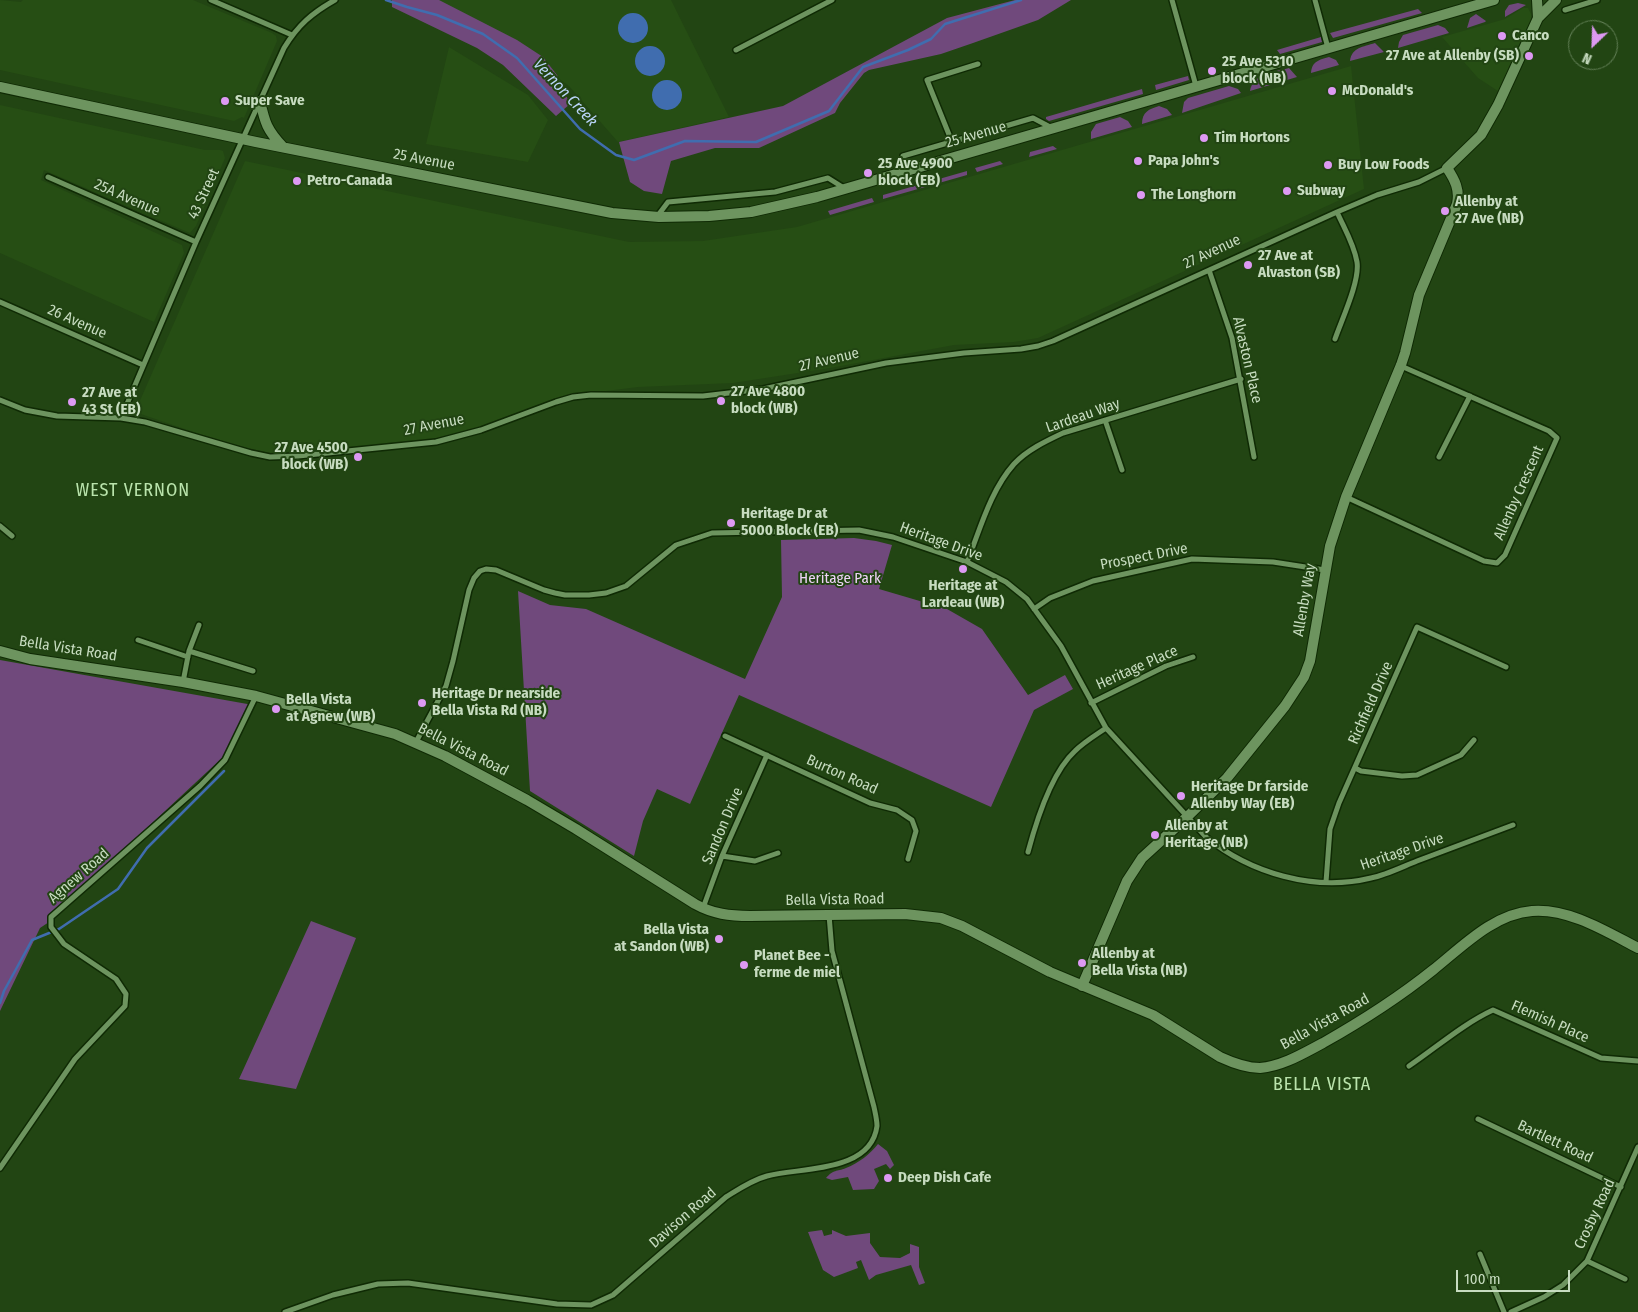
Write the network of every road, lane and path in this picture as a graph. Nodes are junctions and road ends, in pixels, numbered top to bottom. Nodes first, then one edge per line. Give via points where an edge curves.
1 (211, 0) edge
2 (336, 0) edge
3 (832, 0) edge
4 (1172, 0) edge
5 (1315, 0) edge
6 (1494, 0) edge
7 (1537, 0) edge
8 (1556, 0) edge
9 (1597, 0) edge
10 (1565, 10) dead end
11 (1538, 18) junction
12 (292, 35) junction
13 (1328, 48) junction
14 (736, 50) dead end
15 (978, 64) dead end
16 (1197, 86) junction
17 (0, 87) edge
18 (260, 101) junction
19 (1053, 128) junction
20 (244, 139) junction
21 (952, 142) junction
22 (283, 147) junction
23 (1447, 168) junction
24 (906, 171) junction
25 (48, 177) dead end
26 (845, 189) junction
27 (1337, 212) junction
28 (659, 214) dead end
29 (196, 242) junction
30 (1209, 270) junction
31 (0, 302) edge
32 (1335, 339) dead end
33 (1401, 365) junction
34 (143, 366) junction
35 (1241, 379) junction
36 (1470, 396) junction
37 (0, 400) edge
38 (121, 418) junction
39 (1105, 420) junction
40 (1254, 457) dead end
41 (1439, 457) dead end
42 (1122, 470) dead end
43 (1346, 497) junction
44 (0, 526) edge
45 (12, 536) dead end
46 (967, 562) junction
47 (1326, 570) junction
48 (1034, 609) junction
49 (199, 625) dead end
50 (138, 640) dead end
51 (0, 651) edge
52 (189, 654) junction
53 (1193, 657) dead end
54 (1506, 667) dead end
55 (253, 671) dead end
56 (183, 682) junction
57 (256, 696) junction
58 (1091, 703) junction
59 (1106, 728) junction
60 (725, 736) dead end
61 (1474, 740) dead end
62 (416, 742) junction
63 (767, 755) junction
64 (1355, 768) junction
65 (1187, 817) junction
66 (1514, 825) dead end
67 (1028, 852) dead end
68 (778, 853) dead end
69 (722, 856) junction
70 (908, 859) dead end
71 (1326, 882) junction
72 (703, 908) junction
73 (829, 915) junction
74 (1638, 948) edge
75 (1082, 986) junction
76 (1638, 1061) edge
77 (1409, 1066) dead end
78 (1478, 1119) dead end
79 (1638, 1148) edge
80 (0, 1168) edge
81 (1621, 1187) junction
82 (1480, 1254) dead end
83 (1587, 1261) junction
84 (1625, 1279) dead end
85 (285, 1312) edge
86 (1504, 1312) edge
87 (1511, 1312) edge

1 - 12 street
2 - 12 street, 43 Street via 309,17
3 - 14 street
4 - 16 street
5 - 13 street
6 - 13 street, 25 Avenue
7 - 11 street, 27 Avenue
8 - 11 street
9 - 10 street
11 - 23 street, 27 Avenue via 1481,135
12 - 18 street, 43 Street
13 - 16 street, 25 Avenue
15 - 21 street, 25 Avenue via 927,80
16 - 19 street, 25 Avenue
17 - 20 street, 25 Avenue
18 - 20 street, 43 Street
18 - 22 street via 265,123
19 - 21 street, 25 Avenue via 1033,118
19 - 24 street, 25 Avenue
20 - 22 street, 25 Avenue
20 - 29 street, 43 Street
21 - 24 street, 25 Avenue via 903,156
22 - 26 street, 25 Avenue via 588,210 632,216 730,214 772,208
23 - 27 street, 27 Avenue via 1419,182
23 - 33 street, Allenby Way via 1458,190 1457,204 1419,295
24 - 26 street, 25 Avenue
25 - 29 street, 25A Avenue
26 - 28 street via 828,178 775,192 668,202
27 - 30 street, 27 Avenue
27 - 32 street via 1352,244 1357,278
29 - 34 street, 43 Street
30 - 35 street, Alvaston Place via 1232,338
30 - 38 street, 27 Avenue via 1038,346 886,363 782,386 730,393 573,397 481,430 418,445 270,456
31 - 34 street, 26 Avenue
33 - 36 street, Allenby Crescent
33 - 43 street, Allenby Way
34 - 38 street, 43 Street
35 - 39 street, Lardeau Way
35 - 40 street, Alvaston Place
36 - 41 street
36 - 43 street, Allenby Crescent via 1549,431 1557,438 1505,555 1497,563 1484,561
37 - 38 street, 27 Avenue via 25,410 57,416
39 - 42 street
39 - 46 street, Lardeau Way via 1044,442 1014,464 994,494
43 - 47 street, Allenby Way
44 - 45 street
46 - 48 street, Heritage Drive via 1006,582
46 - 62 street, Heritage Drive via 893,536 859,530 712,534 676,545 626,586 589,595 555,593 486,569 471,583 451,673
47 - 48 street, Prospect Drive via 1273,562 1192,559 1093,580 1050,598
47 - 65 street, Allenby Way via 1310,661 1304,677 1227,778
48 - 58 street, Heritage Drive via 1062,646
49 - 52 street
50 - 52 street
51 - 56 street, Bella Vista Road via 30,659
52 - 55 street
52 - 56 street
53 - 58 street, Heritage Place via 1166,666
54 - 64 street, Richfield Drive via 1417,627
56 - 57 street, Bella Vista Road
57 - 62 street, Bella Vista Road via 374,727
57 - 80 street, Agnew Road via 224,760 200,786 51,917 51,927 64,944 116,979 126,994 124,1006 75,1059
58 - 59 street, Heritage Drive
59 - 65 street, Heritage Drive
59 - 67 street via 1074,752 1059,774 1037,821
60 - 63 street, Burton Road
61 - 64 street via 1461,755 1417,775 1402,776
62 - 72 street, Bella Vista Road via 528,800
63 - 69 street, Sandon Drive
63 - 70 street, Burton Road via 870,803 897,810 912,820 916,831
64 - 71 street, Richfield Drive via 1330,830
65 - 71 street, Heritage Drive via 1218,847 1233,855 1287,877
65 - 75 street, Allenby Way via 1142,858 1127,881
66 - 71 street, Heritage Drive via 1371,878
68 - 69 street via 755,861
69 - 72 street, Sandon Drive
72 - 73 street, Bella Vista Road via 728,916
73 - 75 street, Bella Vista Road via 905,914 941,918
73 - 85 street, Davison Road via 832,951 877,1125 872,1140 860,1154 843,1163 766,1176 747,1184 726,1197 613,1295 591,1305 557,1304 408,1283 378,1284
74 - 75 street, Bella Vista Road via 1564,915 1521,912 1479,934 1374,1014 1287,1061 1260,1068 1230,1062 1153,1015
76 - 77 street, Flemish Place via 1601,1058 1493,1010 1472,1020
78 - 81 street, Bartlett Road
79 - 81 street, Crosby Road
81 - 83 street, Crosby Road
82 - 86 street
83 - 84 street
83 - 87 street, Crosby Road via 1563,1285

